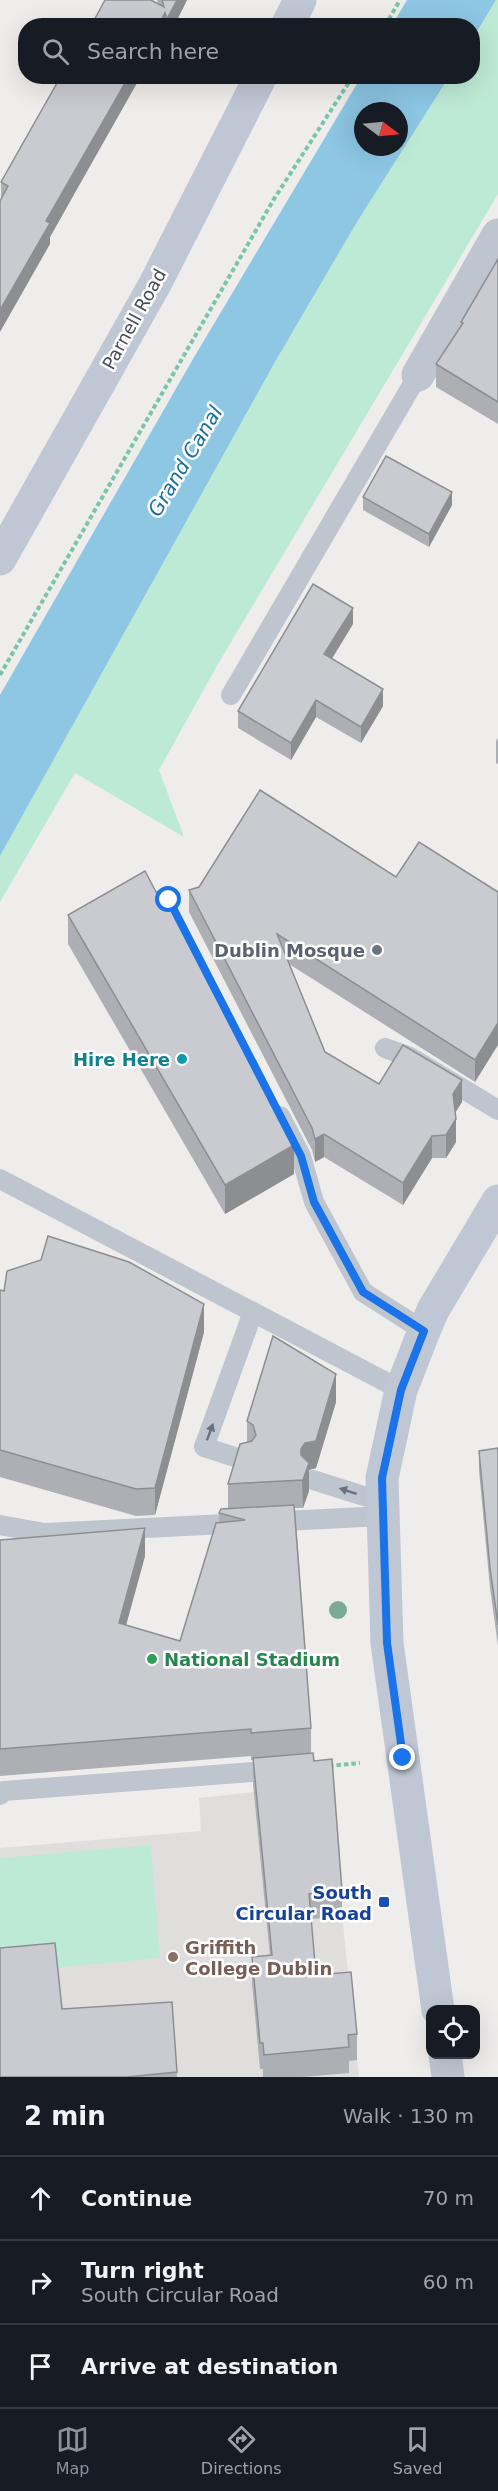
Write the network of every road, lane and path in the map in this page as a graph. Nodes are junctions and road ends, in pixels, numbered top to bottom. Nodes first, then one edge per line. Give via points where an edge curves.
1 (300, 0) edge
2 (400, 0) edge
3 (291, 18) edge
4 (390, 18) edge
5 (257, 84) edge
6 (348, 84) edge
7 (498, 235) edge
8 (418, 375) joint
9 (0, 559) edge
10 (0, 675) edge
11 (231, 695) dead end
12 (385, 1048) dead end
13 (269, 1095) edge
14 (498, 1110) edge
15 (0, 1179) edge
16 (498, 1201) edge
17 (253, 1312) junction
18 (424, 1331) junction
19 (401, 1390) junction
20 (244, 1460) edge
21 (313, 1480) dead end
22 (383, 1509) junction
23 (0, 1525) edge
24 (295, 1769) edge
25 (0, 1795) edge
26 (437, 2005) edge
27 (446, 2059) edge
28 (448, 2077) edge

1 - 3 main road
2 - 4 path
5 - 9 main road, Parnell Road via 155,284
6 - 10 path via 274,199
7 - 8 street
8 - 11 lane
12 - 14 lane via 410,1058
13 - 18 lane via 301,1156 314,1202 363,1292
15 - 17 lane
16 - 18 main road
17 - 19 lane
20 -> 17 lane via 204,1447
18 - 19 main road
19 - 22 main road via 382,1478
22 -> 21 lane
22 - 23 lane via 45,1533
22 - 26 main road via 387,1643
24 - 25 lane via 4,1791
27 - 28 main road

